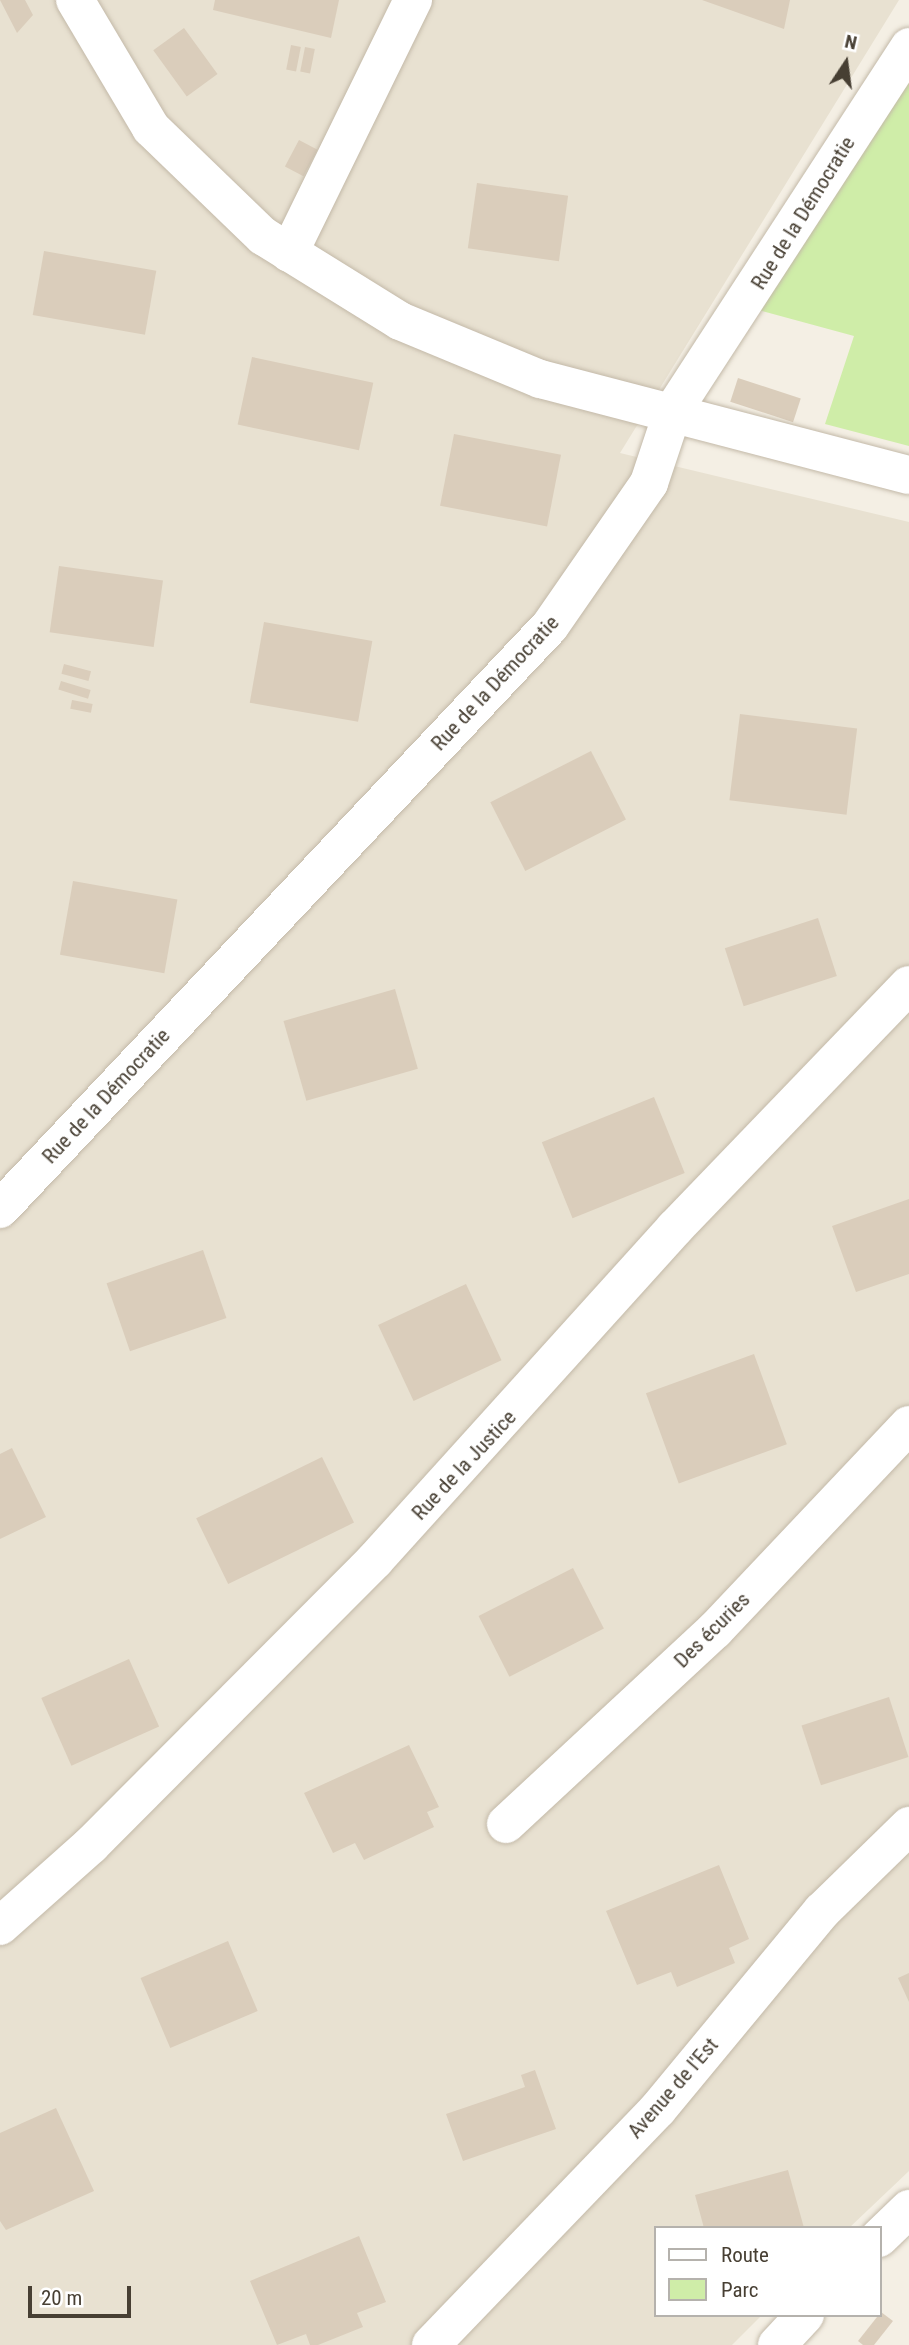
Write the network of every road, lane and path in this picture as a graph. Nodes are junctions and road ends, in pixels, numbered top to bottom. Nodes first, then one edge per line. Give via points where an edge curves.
1 (75, 0) edge
2 (413, 0) edge
3 (909, 47) edge
4 (289, 253) junction
5 (673, 411) junction
6 (909, 475) edge
7 (909, 985) edge
8 (0, 1209) edge
9 (909, 1425) edge
10 (506, 1824) dead end
11 (909, 1826) edge
12 (0, 1926) edge
13 (909, 2208) edge
14 (881, 2236) edge
15 (803, 2317) edge
16 (431, 2345) edge
17 (777, 2345) edge

1 - 4 street via 151,128 263,236
2 - 4 street
3 - 5 street, Rue de la Démocratie
4 - 5 street via 400,321 527,374
5 - 6 street
5 - 8 street, Rue de la Démocratie via 649,483 550,626
7 - 12 street, Rue de la Justice via 675,1228 375,1560 91,1845
9 - 10 street, Des écuries via 715,1630
11 - 16 street, Avenue de l'Est via 822,1911 657,2109
13 - 14 street
15 - 17 street

